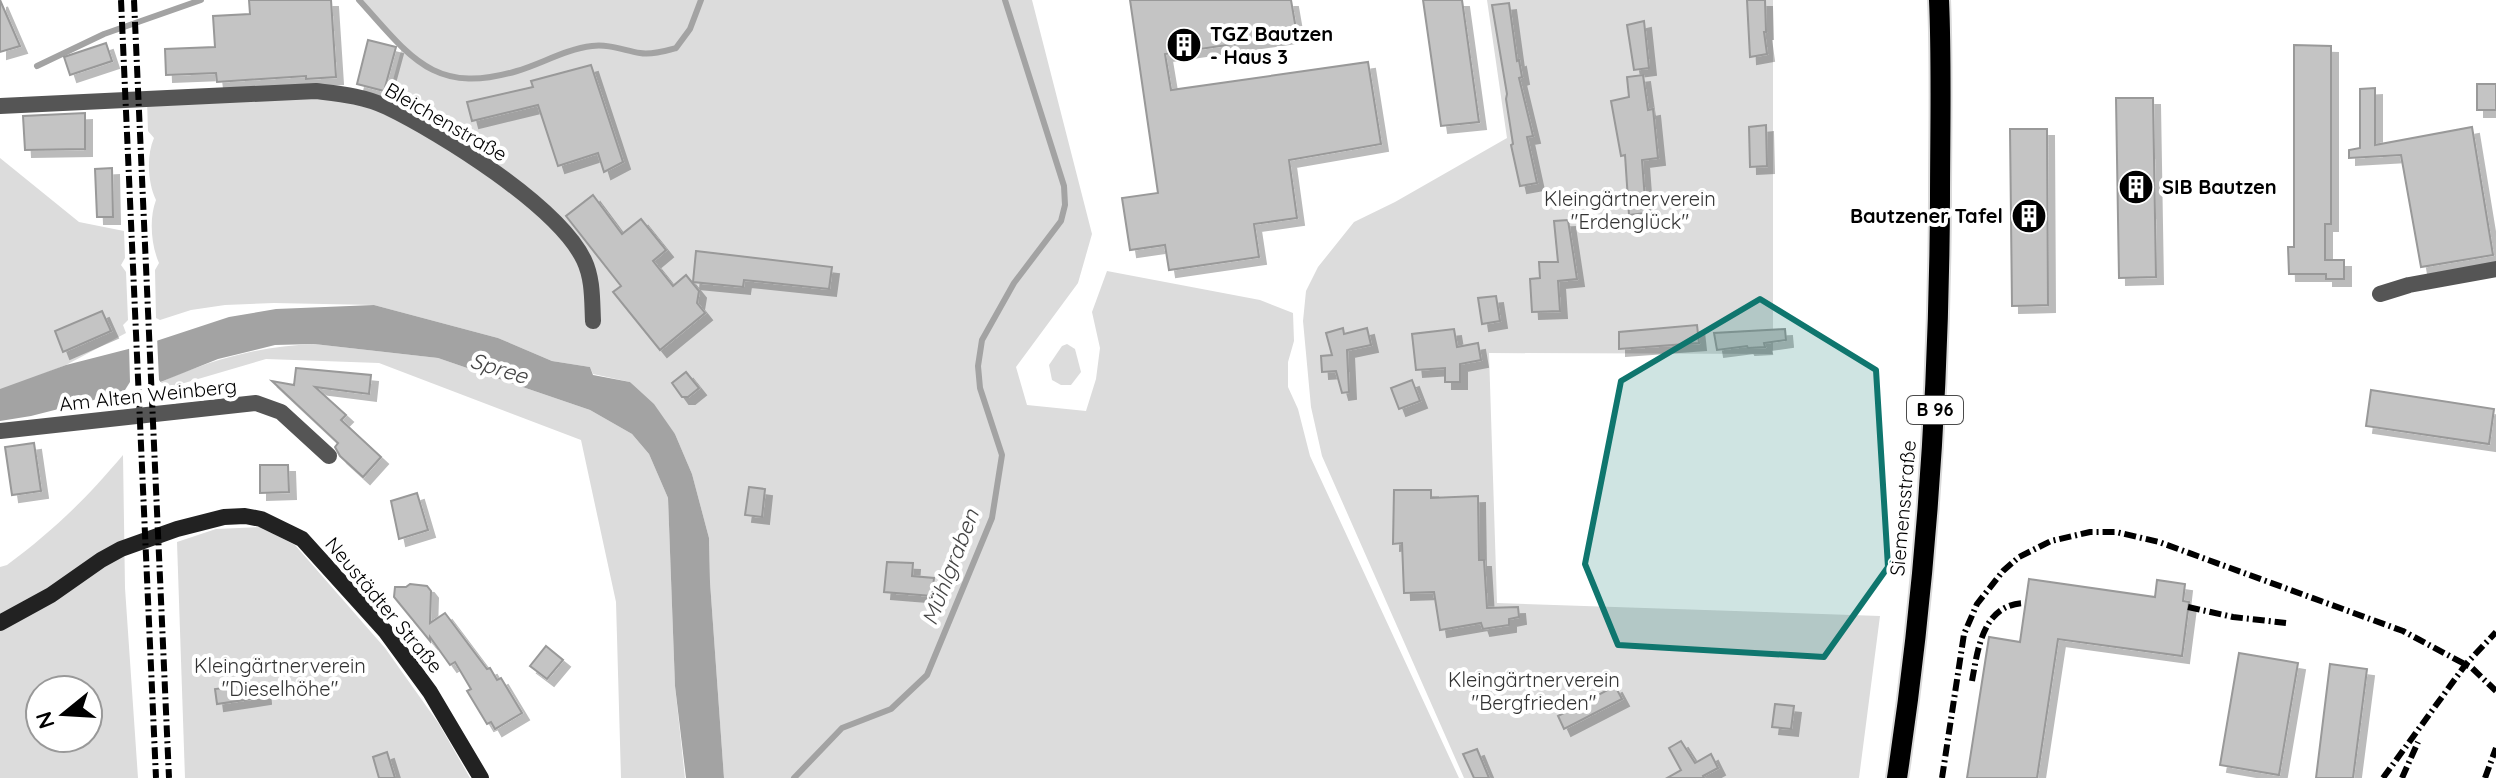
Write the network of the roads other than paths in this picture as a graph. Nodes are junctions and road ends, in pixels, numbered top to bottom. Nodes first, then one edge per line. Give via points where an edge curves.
1 (1939, 0) edge
2 (0, 106) edge
3 (2496, 269) edge
4 (2380, 294) dead end
5 (593, 321) dead end
6 (0, 431) edge
7 (329, 456) dead end
8 (0, 623) edge
9 (481, 778) edge
10 (1897, 778) edge

1 - 10 main road, Siemensstraße / B 96 via 1935,416 1918,619
2 - 5 street, Bleichenstraße via 316,91 386,107 501,176 565,234 584,260
3 - 4 street
6 - 7 street, Am Alten Weinberg via 256,403 281,412
8 - 9 street, Neustädter Straße via 121,549 224,517 261,519 302,539 386,632 430,692

